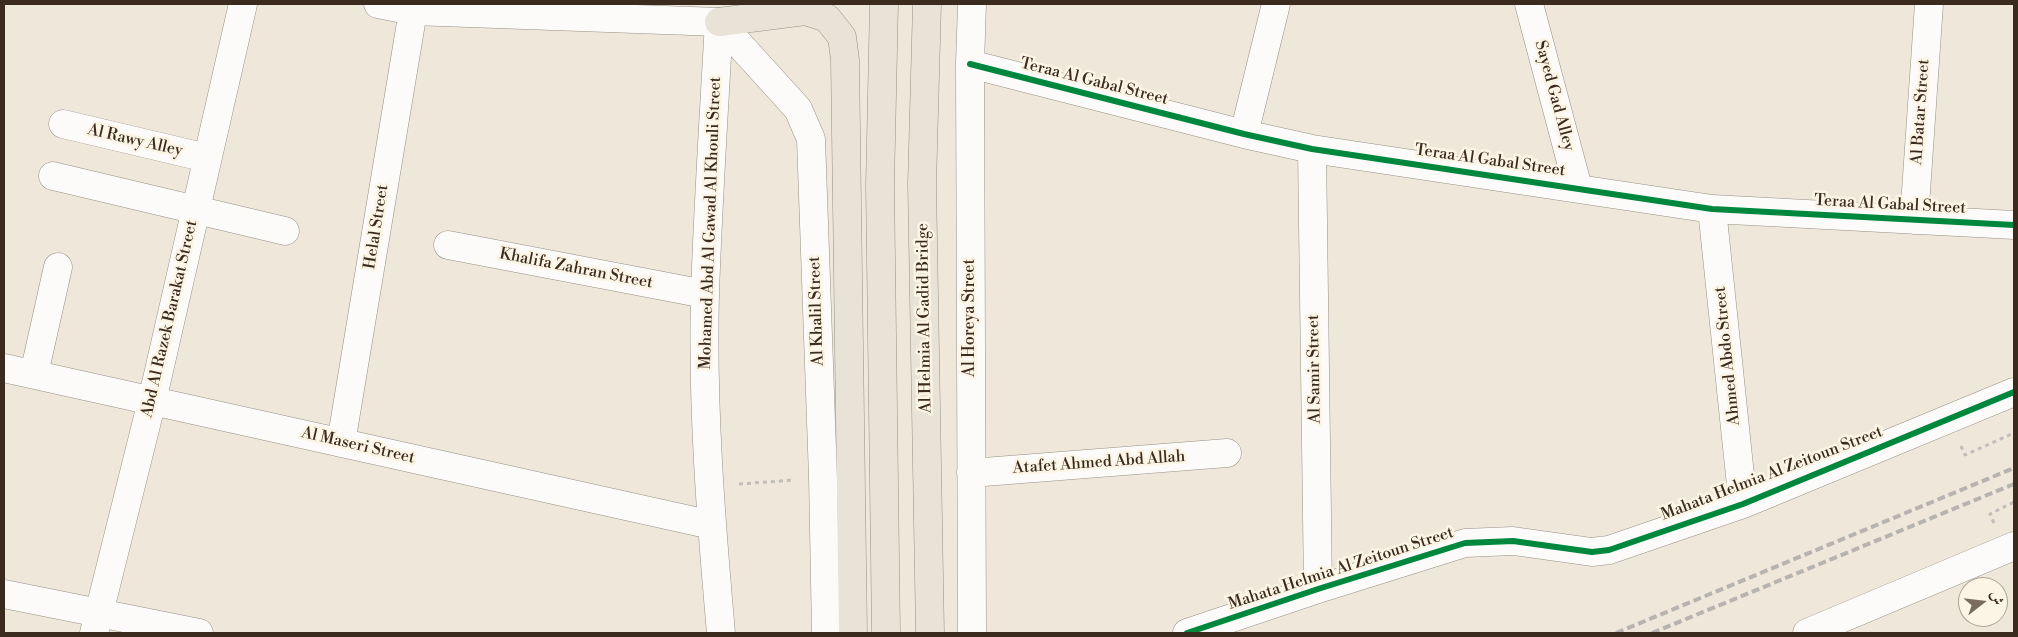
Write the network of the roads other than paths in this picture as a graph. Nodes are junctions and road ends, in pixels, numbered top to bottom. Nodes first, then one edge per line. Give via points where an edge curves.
1 (243, 4) edge
2 (378, 4) edge
3 (884, 4) edge
4 (927, 4) edge
5 (972, 4) edge
6 (1276, 4) edge
7 (1530, 4) edge
8 (1929, 4) edge
9 (413, 11) junction
10 (719, 22) junction
11 (970, 64) junction
12 (63, 124) dead end
13 (1244, 134) junction
14 (1312, 149) junction
15 (207, 158) junction
16 (53, 176) dead end
17 (1578, 188) junction
18 (196, 209) junction
19 (1712, 209) junction
20 (1914, 220) junction
21 (2014, 225) edge
22 (285, 231) dead end
23 (448, 245) dead end
24 (58, 267) dead end
25 (705, 294) junction
26 (4, 368) edge
27 (34, 374) junction
28 (2014, 392) edge
29 (152, 400) junction
30 (341, 443) junction
31 (1227, 453) dead end
32 (970, 473) junction
33 (1744, 504) junction
34 (712, 525) junction
35 (2014, 546) edge
36 (1318, 589) junction
37 (4, 594) edge
38 (97, 623) edge
39 (199, 633) edge
40 (721, 633) edge
41 (826, 633) edge
42 (853, 633) edge
43 (886, 633) edge
44 (930, 633) edge
45 (972, 633) edge
46 (1187, 633) edge
47 (1807, 633) edge

1 - 15 street, Abd Al Razek Barakat Street
2 - 9 street
3 - 43 main road via 880,185
4 - 44 main road, Al Helmia Al Gadid Bridge via 922,184
5 - 11 street, Al Horeya Street
6 - 13 street
7 - 17 street, Sayed Gad Alley
8 - 20 street, Al Batar Street
9 - 10 street
9 - 30 street, Helal Street
10 - 25 street, Mohamed Abd Al Gawad Al Khouli Street
10 - 41 street, Al Khalil Street via 798,109 811,139
10 - 42 main road via 805,11 827,18 842,37 845,60
11 - 13 street, Teraa Al Gabal Street
11 - 32 street, Al Horeya Street
12 - 15 street, Al Rawy Alley
13 - 14 street, Teraa Al Gabal Street
14 - 17 street, Teraa Al Gabal Street
14 - 36 street, Al Samir Street
15 - 18 street, Abd Al Razek Barakat Street
16 - 18 street
17 - 19 street, Teraa Al Gabal Street
18 - 22 street
18 - 29 street, Abd Al Razek Barakat Street
19 - 20 street, Teraa Al Gabal Street
19 - 33 street, Ahmed Abdo Street
20 - 21 street, Teraa Al Gabal Street
23 - 25 street, Khalifa Zahran Street
24 - 27 street
25 - 34 street, Mohamed Abd Al Gawad Al Khouli Street
26 - 27 street, Al Maseri Street
27 - 29 street, Al Maseri Street
28 - 33 street, Mahata Helmia Al Zeitoun Street
29 - 30 street, Al Maseri Street
29 - 38 street, Abd Al Razek Barakat Street
30 - 34 street, Al Maseri Street
31 - 32 street, Atafet Ahmed Abd Allah
32 - 45 street, Al Horeya Street
33 - 36 street, Mahata Helmia Al Zeitoun Street via 1609,550 1592,552 1513,541 1465,543
34 - 40 street, Mohamed Abd Al Gawad Al Khouli Street
35 - 47 street
36 - 46 street, Mahata Helmia Al Zeitoun Street
37 - 38 street
38 - 39 street

